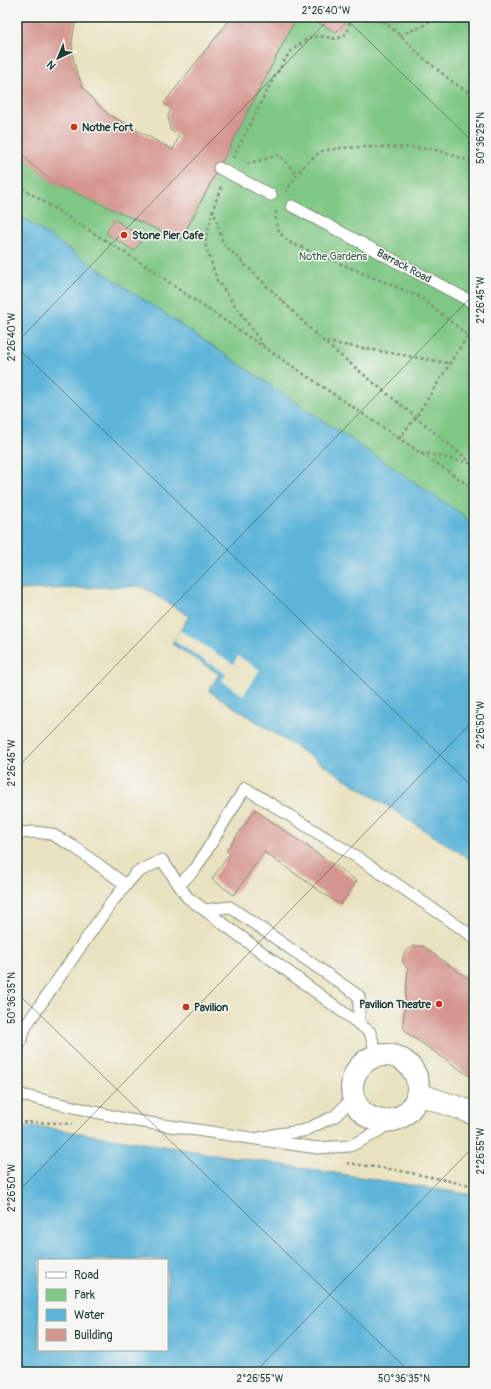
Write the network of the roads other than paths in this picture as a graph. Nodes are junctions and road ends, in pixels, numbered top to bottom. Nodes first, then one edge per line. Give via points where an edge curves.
1 (222, 170) road end
2 (270, 195) dead end
3 (292, 206) dead end
4 (474, 303) edge
5 (17, 833) edge
6 (126, 885) junction
7 (179, 885) junction
8 (205, 910) junction
9 (474, 937) edge
10 (359, 1024) junction
11 (20, 1032) edge
12 (17, 1050) edge
13 (377, 1056) junction
14 (17, 1094) edge
15 (418, 1094) junction
16 (354, 1097) junction
17 (474, 1114) edge
18 (392, 1120) junction
19 (253, 1139) junction

1 - 2 lane
3 - 4 lane, Barrack Road
5 - 6 lane via 51,834 73,846
6 - 7 lane via 136,872 162,860
6 - 11 lane via 110,903
7 - 8 lane via 187,897
7 - 9 lane via 196,868 245,788 360,859
8 - 10 lane
8 - 10 lane via 230,907 359,996
10 - 13 lane via 370,1032
11 - 12 lane
13 - 15 street via 388,1055 408,1064 415,1073
13 - 16 street via 358,1069 352,1088
14 - 19 lane via 130,1120
15 - 17 street
15 - 18 street via 409,1111 402,1117
16 - 18 street via 364,1114 373,1119
16 - 19 lane via 335,1116 303,1131
18 - 19 lane via 374,1134 350,1146 317,1148

